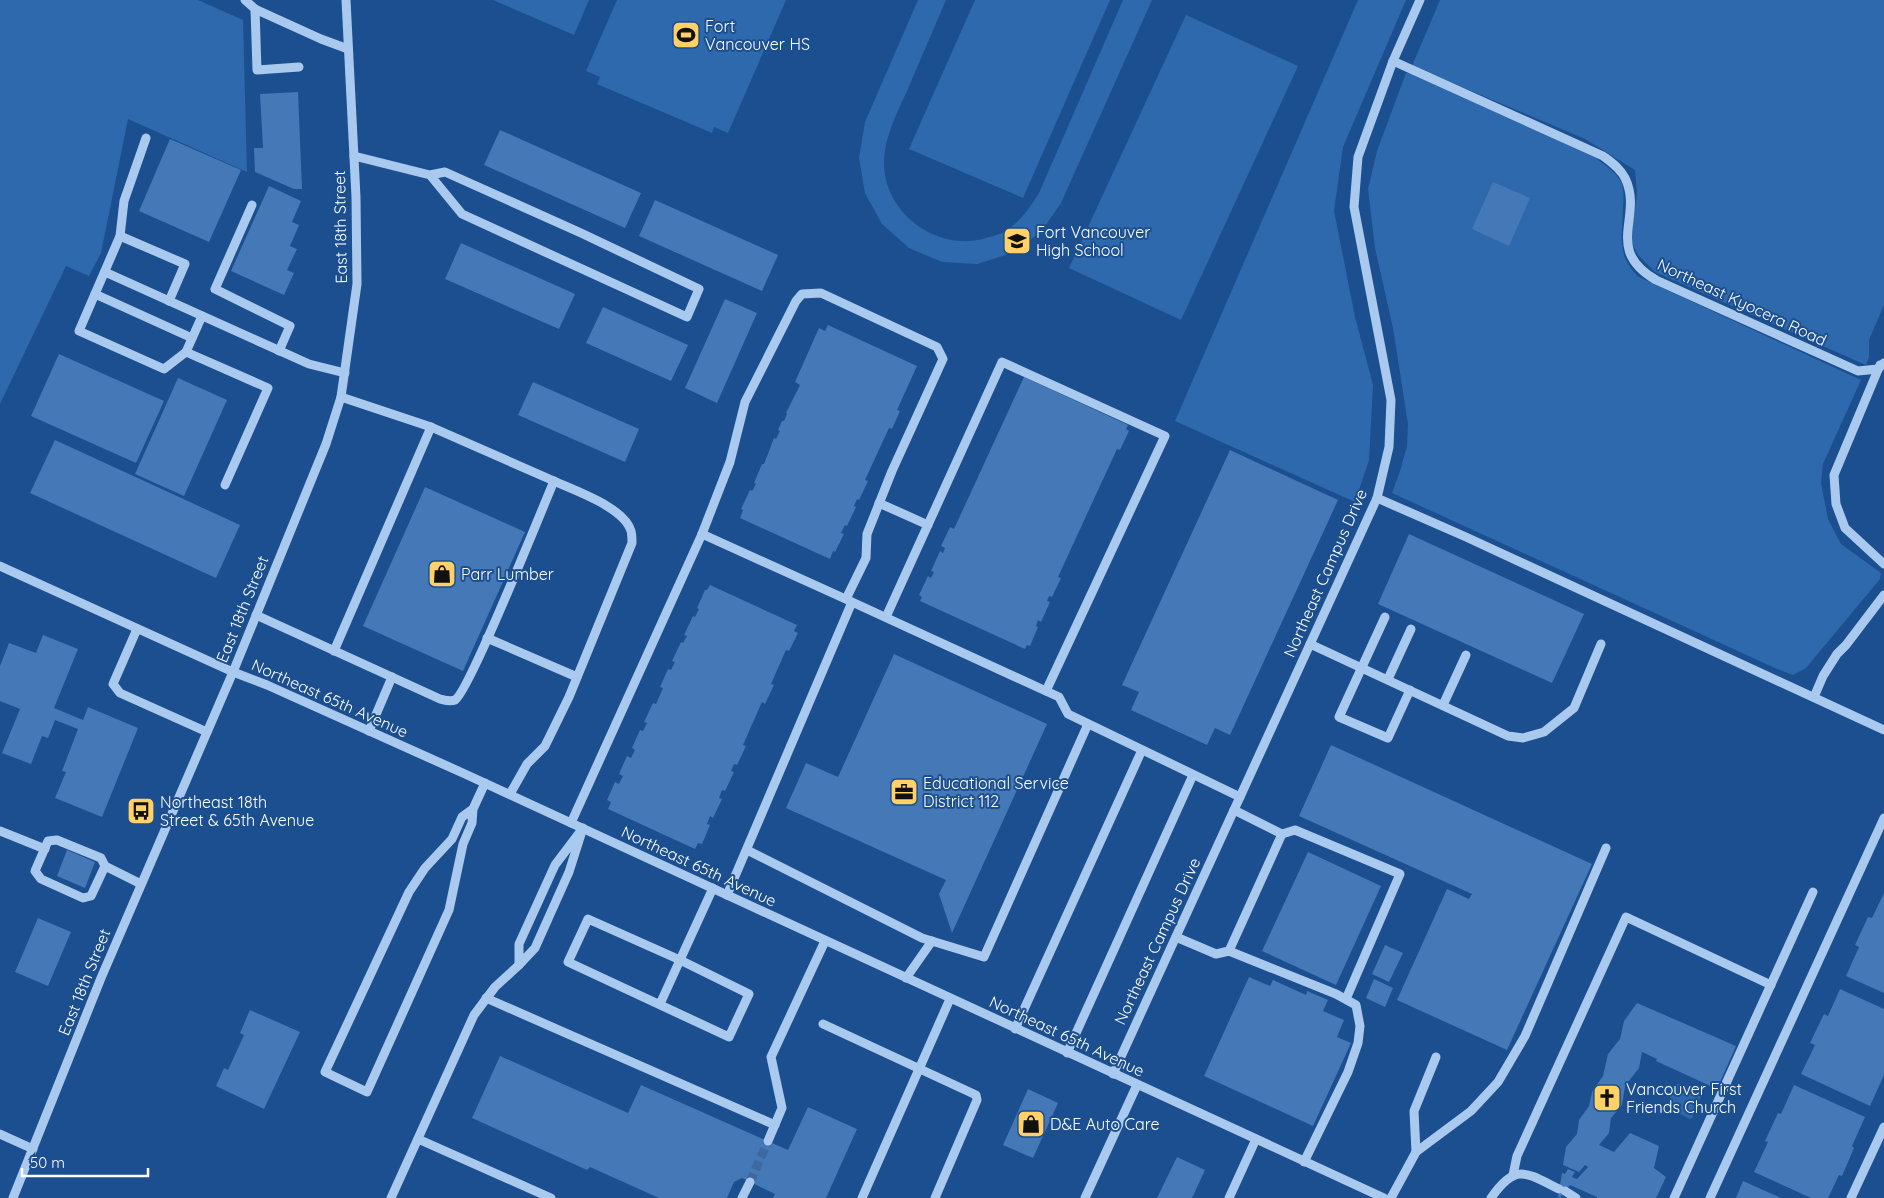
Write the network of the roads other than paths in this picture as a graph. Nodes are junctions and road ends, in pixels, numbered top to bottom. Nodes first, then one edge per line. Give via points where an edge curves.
1 (245, 0) edge
2 (346, 0) edge
3 (1420, 0) edge
4 (255, 9) junction
5 (348, 49) junction
6 (1393, 61) junction
7 (298, 68) dead end
8 (146, 138) dead end
9 (354, 156) junction
10 (430, 175) junction
11 (252, 205) dead end
12 (120, 236) junction
13 (105, 272) junction
14 (95, 294) junction
15 (169, 301) junction
16 (202, 316) junction
17 (192, 338) junction
18 (279, 351) junction
19 (186, 352) junction
20 (1884, 357) edge
21 (1881, 366) edge
22 (345, 374) junction
23 (341, 397) junction
24 (431, 427) junction
25 (554, 481) junction
26 (225, 485) dead end
27 (1377, 498) junction
28 (879, 503) junction
29 (928, 525) junction
30 (702, 534) junction
31 (1884, 564) edge
32 (0, 566) edge
33 (1884, 596) edge
34 (849, 601) junction
35 (256, 615) junction
36 (886, 617) junction
37 (1385, 617) dead end
38 (137, 629) junction
39 (1411, 630) dead end
40 (487, 638) junction
41 (1310, 644) junction
42 (1601, 644) dead end
43 (334, 650) junction
44 (1466, 655) dead end
45 (1361, 668) junction
46 (233, 672) junction
47 (392, 677) junction
48 (577, 677) junction
49 (1388, 680) junction
50 (1410, 690) junction
51 (1046, 691) junction
52 (1814, 697) junction
53 (1443, 705) junction
54 (1088, 724) junction
55 (1884, 730) edge
56 (369, 731) junction
57 (207, 732) junction
58 (1142, 750) junction
59 (1193, 775) junction
60 (485, 783) junction
61 (510, 794) junction
62 (1240, 798) junction
63 (473, 809) junction
64 (1234, 810) junction
65 (1884, 818) edge
66 (571, 823) junction
67 (583, 828) junction
68 (0, 831) edge
69 (1282, 834) junction
70 (1606, 848) dead end
71 (45, 849) junction
72 (747, 850) junction
73 (105, 866) junction
74 (141, 884) junction
75 (713, 888) junction
76 (1813, 892) dead end
77 (727, 895) junction
78 (1176, 937) junction
79 (825, 941) junction
80 (932, 941) junction
81 (1229, 951) junction
82 (680, 960) junction
83 (519, 965) junction
84 (906, 978) junction
85 (1771, 985) junction
86 (486, 998) junction
87 (950, 999) junction
88 (1346, 1000) junction
89 (660, 1004) junction
90 (823, 1024) dead end
91 (1015, 1029) junction
92 (1067, 1053) junction
93 (1436, 1057) dead end
94 (919, 1068) junction
95 (1113, 1074) junction
96 (1137, 1085) junction
97 (775, 1125) junction
98 (1884, 1127) edge
99 (0, 1134) edge
100 (418, 1139) junction
101 (1256, 1140) junction
102 (768, 1141) tunnel mouth
103 (33, 1149) junction
104 (1416, 1152) junction
105 (1304, 1162) junction
106 (1514, 1175) junction
107 (750, 1182) tunnel mouth
108 (13, 1198) edge
109 (392, 1198) edge
110 (552, 1198) edge
111 (742, 1198) edge
112 (862, 1198) edge
113 (935, 1198) edge
114 (1085, 1198) edge
115 (1229, 1198) edge
116 (1384, 1198) edge
117 (1391, 1198) edge
118 (1491, 1198) edge
119 (1576, 1198) edge
120 (1674, 1198) edge
121 (1710, 1198) edge
122 (1851, 1198) edge

1 - 4 street
2 - 5 street, East 18th Street
3 - 6 street, Northeast Campus Drive
4 - 5 street
4 - 7 street via 257,70
5 - 9 street, East 18th Street
6 - 21 street, Northeast Kyocera Road via 1603,156 1615,165 1625,178 1630,193 1628,247 1633,261 1643,272 1858,371
6 - 27 street, Northeast Campus Drive via 1358,157 1354,208 1391,400 1388,447
8 - 12 street via 124,201
9 - 10 street
9 - 22 street, East 18th Street via 357,284
10 - 10 street via 462,214 686,317 700,289 445,172
11 - 18 street via 215,289 290,326
12 - 13 street
12 - 15 street via 185,264
13 - 14 street
13 - 15 street
14 - 17 street
14 - 19 street via 78,331 164,369
15 - 16 street
16 - 17 street
16 - 18 street
17 - 19 street
18 - 22 street
19 - 26 street via 268,388
20 - 21 street
21 - 31 street via 1834,475 1836,504 1845,528
22 - 23 street, East 18th Street
23 - 24 street
23 - 35 street, East 18th Street via 326,444
24 - 25 street
24 - 43 street
25 - 40 street
25 - 48 street via 612,508 631,530 632,543
27 - 41 street, Northeast Campus Drive
27 - 52 street
28 - 29 street
28 - 30 street via 944,359 937,346 822,293 810,292 802,294 796,301 744,402 730,462
28 - 34 street via 868,534 866,558
29 - 36 street
29 - 51 street via 1002,362 1165,436
30 - 34 street
30 - 66 street
32 - 38 street, Northeast 65th Avenue
33 - 52 street via 1837,654
34 - 36 street
34 - 72 street
35 - 43 street
35 - 46 street, East 18th Street
36 - 51 street
37 - 45 street
38 - 46 street, Northeast 65th Avenue
38 - 57 street via 113,684 120,693
39 - 49 street
40 - 47 street via 455,700 440,699
40 - 48 street
41 - 45 street
41 - 62 street, Northeast Campus Drive
42 - 53 street via 1574,708 1544,732 1523,738 1508,736
43 - 47 street
44 - 53 street
45 - 49 street
45 - 50 street via 1339,717 1388,738
46 - 56 street, Northeast 65th Avenue
46 - 57 street, East 18th Street
47 - 56 street
48 - 61 street via 545,746 527,764
49 - 50 street
50 - 53 street
51 - 54 street via 1059,697 1068,714
52 - 55 street
54 - 58 street
54 - 80 street via 984,957
56 - 60 street, Northeast 65th Avenue
57 - 74 street, East 18th Street
58 - 59 street
58 - 91 street
59 - 62 street
59 - 92 street
60 - 61 street, Northeast 65th Avenue
60 - 63 street
61 - 66 street, Northeast 65th Avenue
62 - 64 street, Northeast Campus Drive
63 - 63 street via 462,817 452,839 408,892 325,1072 367,1092 449,910
64 - 69 street
64 - 78 street, Northeast Campus Drive
65 - 121 street
66 - 67 street, Northeast 65th Avenue
67 - 75 street, Northeast 65th Avenue
67 - 83 street via 569,872 534,948
67 - 83 street via 555,865 519,944
68 - 71 street
69 - 81 street
69 - 88 street via 1295,830 1400,874
70 - 104 street via 1525,1036 1498,1082 1471,1111
71 - 73 street via 48,840 57,840 101,858
71 - 73 street via 35,871 41,879 83,898 91,896
72 - 77 street
72 - 80 street
73 - 74 street
74 - 103 street, East 18th Street
75 - 77 street, Northeast 65th Avenue
75 - 82 street
76 - 85 street
77 - 79 street, Northeast 65th Avenue
78 - 81 street via 1216,954
78 - 95 street, Northeast Campus Drive
79 - 84 street, Northeast 65th Avenue
79 - 97 street via 771,1057 782,1108
80 - 84 street
81 - 88 street
82 - 89 street
82 - 89 street via 750,994 729,1037
82 - 89 street via 588,919 568,962
83 - 86 street
84 - 87 street, Northeast 65th Avenue
85 - 106 street via 1626,917 1517,1156
85 - 120 street
86 - 97 street
86 - 100 street via 474,1015
87 - 91 street, Northeast 65th Avenue
87 - 94 street
88 - 105 street via 1356,1005 1360,1026 1358,1043 1348,1072
90 - 94 street
91 - 92 street, Northeast 65th Avenue
92 - 95 street, Northeast 65th Avenue
93 - 104 street via 1414,1111
94 - 112 street
94 - 113 street via 973,1092 977,1100
95 - 96 street, Northeast 65th Avenue
96 - 101 street, Northeast 65th Avenue
96 - 114 street
97 - 102 street
98 - 122 street
99 - 103 street
100 - 109 street
100 - 110 street
101 - 105 street, Northeast 65th Avenue
101 - 115 street
103 - 108 street, East 18th Street
104 - 117 street
105 - 116 street, Northeast 65th Avenue
106 - 118 street via 1506,1179
106 - 119 street via 1530,1175
107 - 111 street

